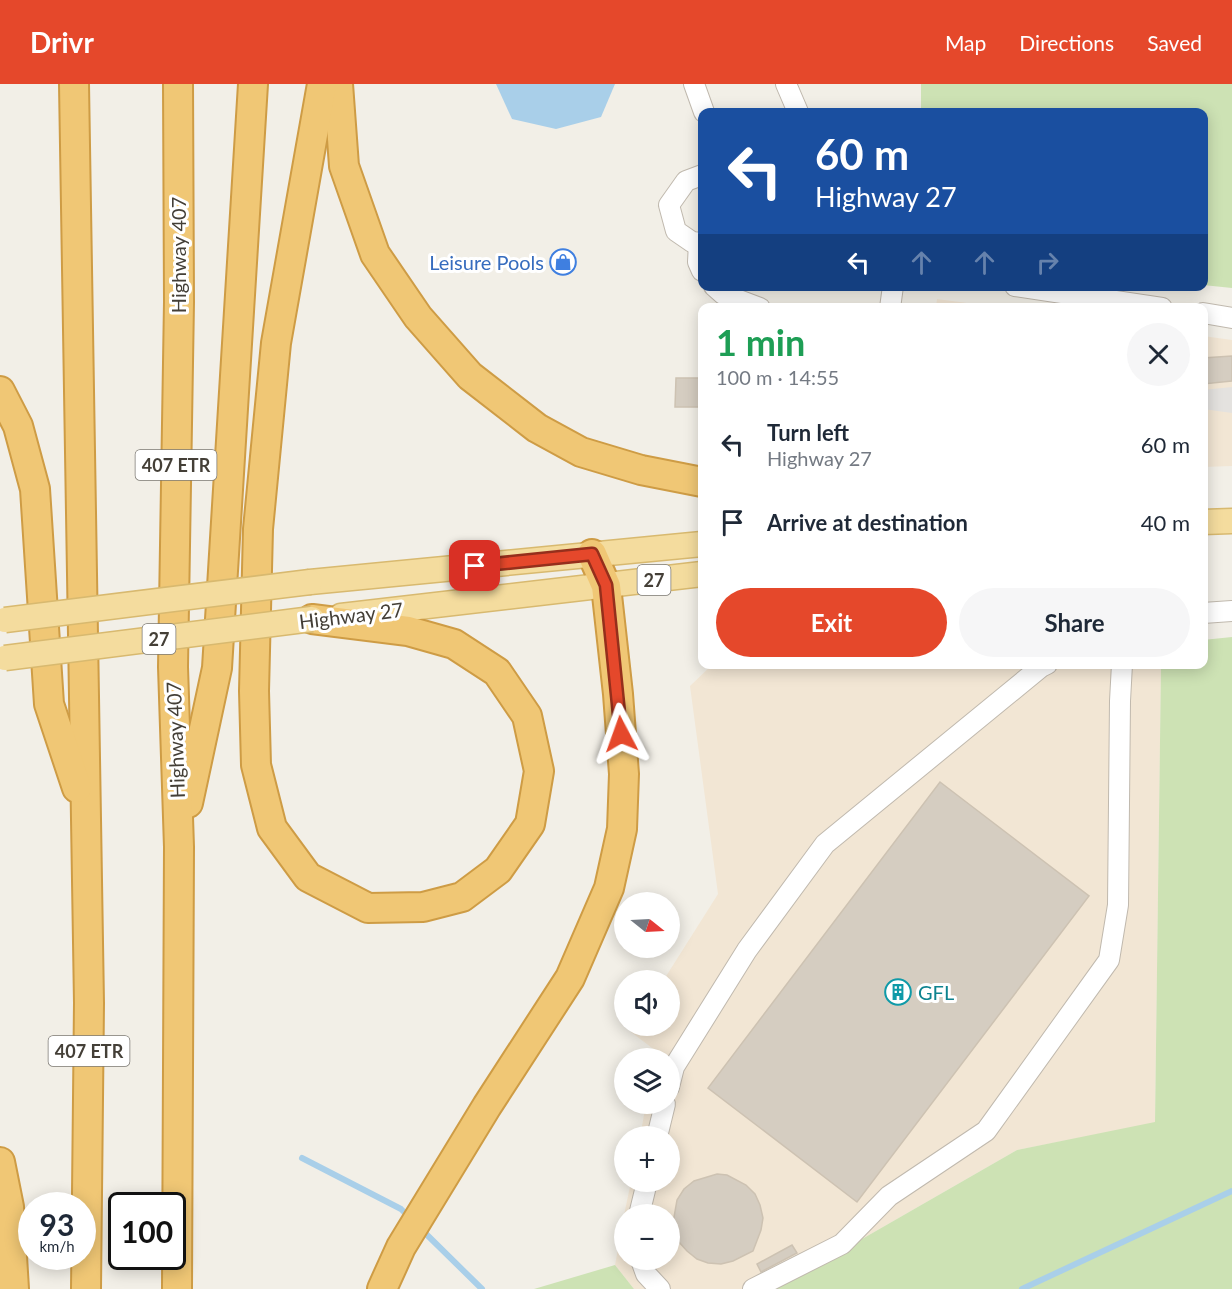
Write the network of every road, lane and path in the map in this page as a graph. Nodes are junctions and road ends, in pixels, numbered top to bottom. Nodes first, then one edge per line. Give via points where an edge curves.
1 (74, 84) edge
2 (178, 84) edge
3 (253, 84) edge
4 (322, 84) edge
5 (338, 84) edge
6 (694, 84) edge
7 (786, 84) edge
8 (703, 108) edge
9 (796, 108) edge
10 (698, 177) edge
11 (698, 243) edge
12 (720, 291) edge
13 (1048, 291) edge
14 (747, 303) edge
15 (1128, 303) edge
16 (1208, 315) edge
17 (1232, 318) edge
18 (0, 391) edge
19 (698, 481) edge
20 (1232, 520) edge
21 (1208, 522) edge
22 (698, 544) edge
23 (592, 554) junction
24 (698, 574) edge
25 (606, 585) junction
26 (1232, 611) edge
27 (1208, 613) edge
28 (312, 619) junction
29 (2, 620) edge
30 (3, 658) edge
31 (1039, 669) edge
32 (1122, 669) edge
33 (85, 813) junction
34 (179, 847) junction
35 (680, 1057) edge
36 (0, 1162) edge
37 (644, 1270) edge
38 (14, 1289) edge
39 (86, 1289) edge
40 (177, 1289) edge
41 (382, 1289) edge
42 (660, 1289) edge
43 (753, 1289) edge

1 - 33 highway, 407 ETR
2 - 34 highway, Highway 407 / 407 ETR via 173,668
3 - 34 highway via 217,668
4 - 28 highway via 276,343 259,517 256,765 272,828 308,877 368,908 423,907 462,897 498,870 530,824 539,771 526,716 497,672 454,644 408,631
5 - 19 highway via 344,166 375,254 418,317 470,376 537,428 581,452
6 - 8 lane
7 - 9 lane
10 - 11 lane via 686,182 669,205 676,231
12 - 14 lane
13 - 15 lane
16 - 17 lane
18 - 33 highway via 18,426 35,489 49,705
20 - 21 main road
22 - 23 main road, Highway 27 / 27
23 - 25 highway
23 - 29 main road, Highway 27 / 27, bridge via 310,582
24 - 25 main road, Highway 27 / 27
25 - 28 main road, Highway 27 / 27
25 - 41 highway via 624,774 622,829 609,888 570,978 456,1156 401,1247
26 - 27 lane
28 - 30 main road, Highway 27 / 27, bridge
31 - 35 lane via 825,844 747,950
32 - 43 lane via 1118,905 1109,960 986,1131 889,1196 842,1244
33 - 39 highway, 407 ETR via 89,1003
34 - 40 highway, Highway 407 / 407 ETR
36 - 38 highway via 9,1207
37 - 42 lane

